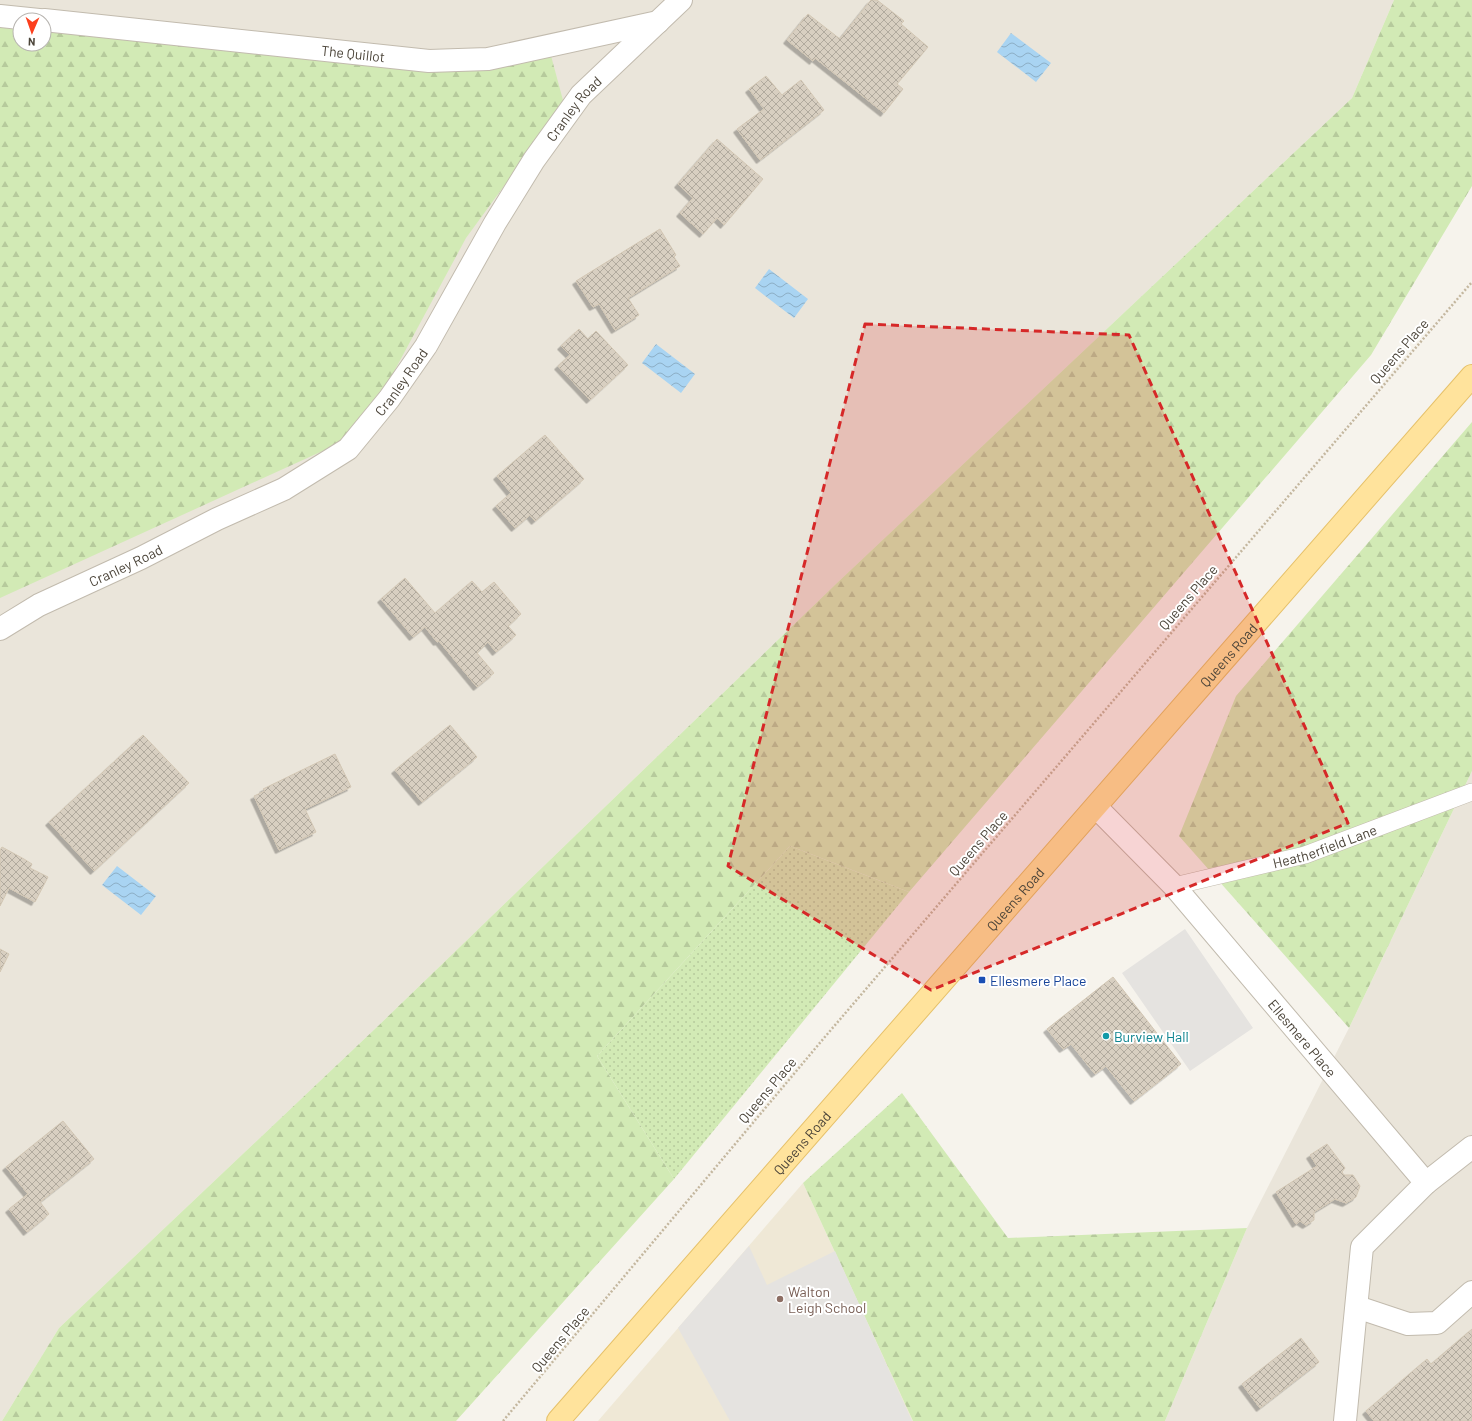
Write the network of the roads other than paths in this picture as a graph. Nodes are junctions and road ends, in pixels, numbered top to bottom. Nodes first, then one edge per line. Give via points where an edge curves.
1 (681, 0) edge
2 (0, 16) edge
3 (12, 17) edge
4 (52, 21) edge
5 (659, 22) junction
6 (1472, 376) edge
7 (0, 629) edge
8 (1472, 792) edge
9 (1096, 807) junction
10 (1174, 886) junction
11 (1472, 1147) edge
12 (1426, 1183) junction
13 (1472, 1292) edge
14 (1357, 1307) junction
15 (558, 1421) edge
16 (1345, 1421) edge

1 - 5 street, Cranley Road
2 - 3 street
4 - 5 street, The Quillot via 429,60 488,59
5 - 7 street, Cranley Road via 581,95 534,160 495,223 426,346 389,399 348,449 284,489 39,605
6 - 9 main road, Queens Road
8 - 10 lane, Heatherfield Lane via 1305,855
9 - 10 street, Ellesmere Place
9 - 15 main road, Queens Road
10 - 12 street, Ellesmere Place
11 - 12 street
12 - 14 street via 1362,1247
13 - 14 street via 1436,1323 1408,1324
14 - 16 street

